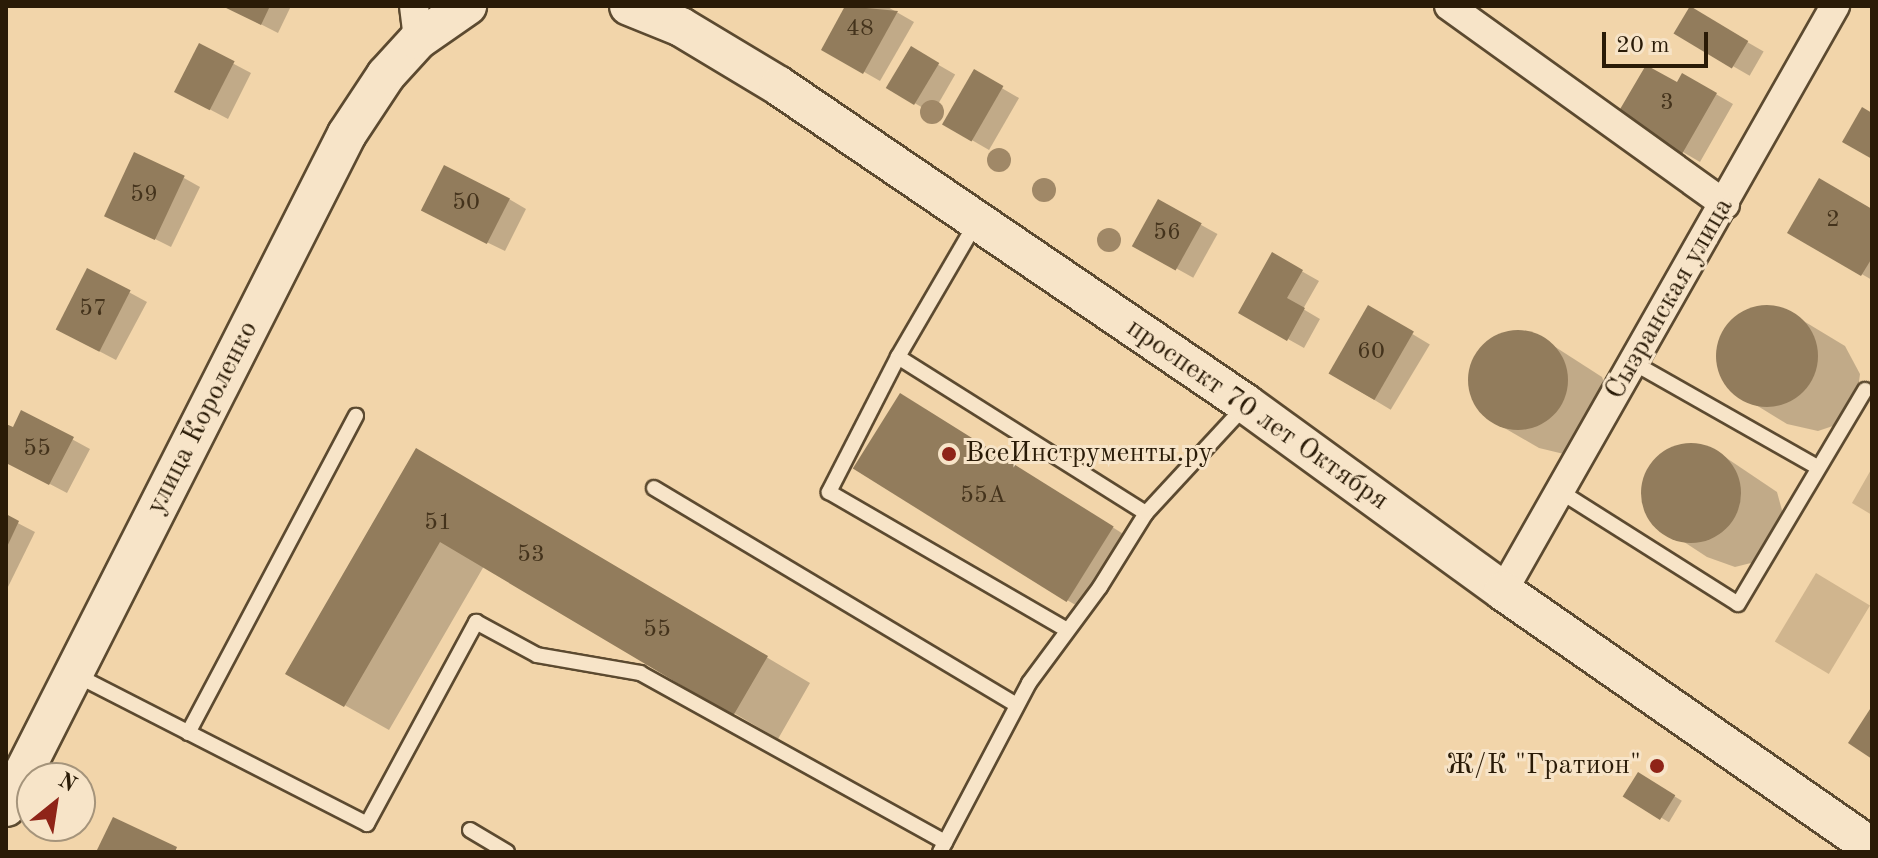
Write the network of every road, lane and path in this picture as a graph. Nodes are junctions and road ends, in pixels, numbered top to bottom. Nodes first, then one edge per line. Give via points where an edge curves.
1 (467, 6) edge
2 (629, 6) edge
3 (1449, 6) edge
4 (1835, 6) edge
5 (416, 23) edge
6 (1725, 204) junction
7 (977, 221) junction
8 (898, 357) junction
9 (1634, 363) junction
10 (1865, 390) dead end
11 (1246, 404) junction
12 (356, 416) dead end
13 (1817, 467) junction
14 (654, 488) dead end
15 (1561, 492) junction
16 (1146, 513) junction
17 (1503, 591) junction
18 (1067, 630) junction
19 (73, 674) junction
20 (1016, 705) junction
21 (188, 733) junction
22 (6, 807) edge
23 (470, 830) dead end
24 (943, 847) edge
25 (1872, 847) edge
26 (507, 852) edge

1 - 5 street
2 - 7 street, проспект 70 лет Октября via 681,27 779,86
3 - 6 street
4 - 6 street, Сызранская улица
5 - 19 street, улица Короленко via 347,134
6 - 9 street, Сызранская улица
7 - 8 lane
7 - 11 street, проспект 70 лет Октября
8 - 16 lane
8 - 18 lane via 829,492
9 - 13 lane
9 - 15 street, Сызранская улица
10 - 13 lane
11 - 16 lane
11 - 17 street, проспект 70 лет Октября
12 - 21 lane
13 - 15 lane via 1738,604
14 - 20 lane
15 - 17 street, Сызранская улица
16 - 18 lane
17 - 25 street, проспект 70 лет Октября
18 - 20 lane
19 - 21 lane
19 - 22 street, улица Короленко
20 - 24 lane
21 - 24 lane via 367,824 476,622 537,655 640,673
23 - 26 lane

